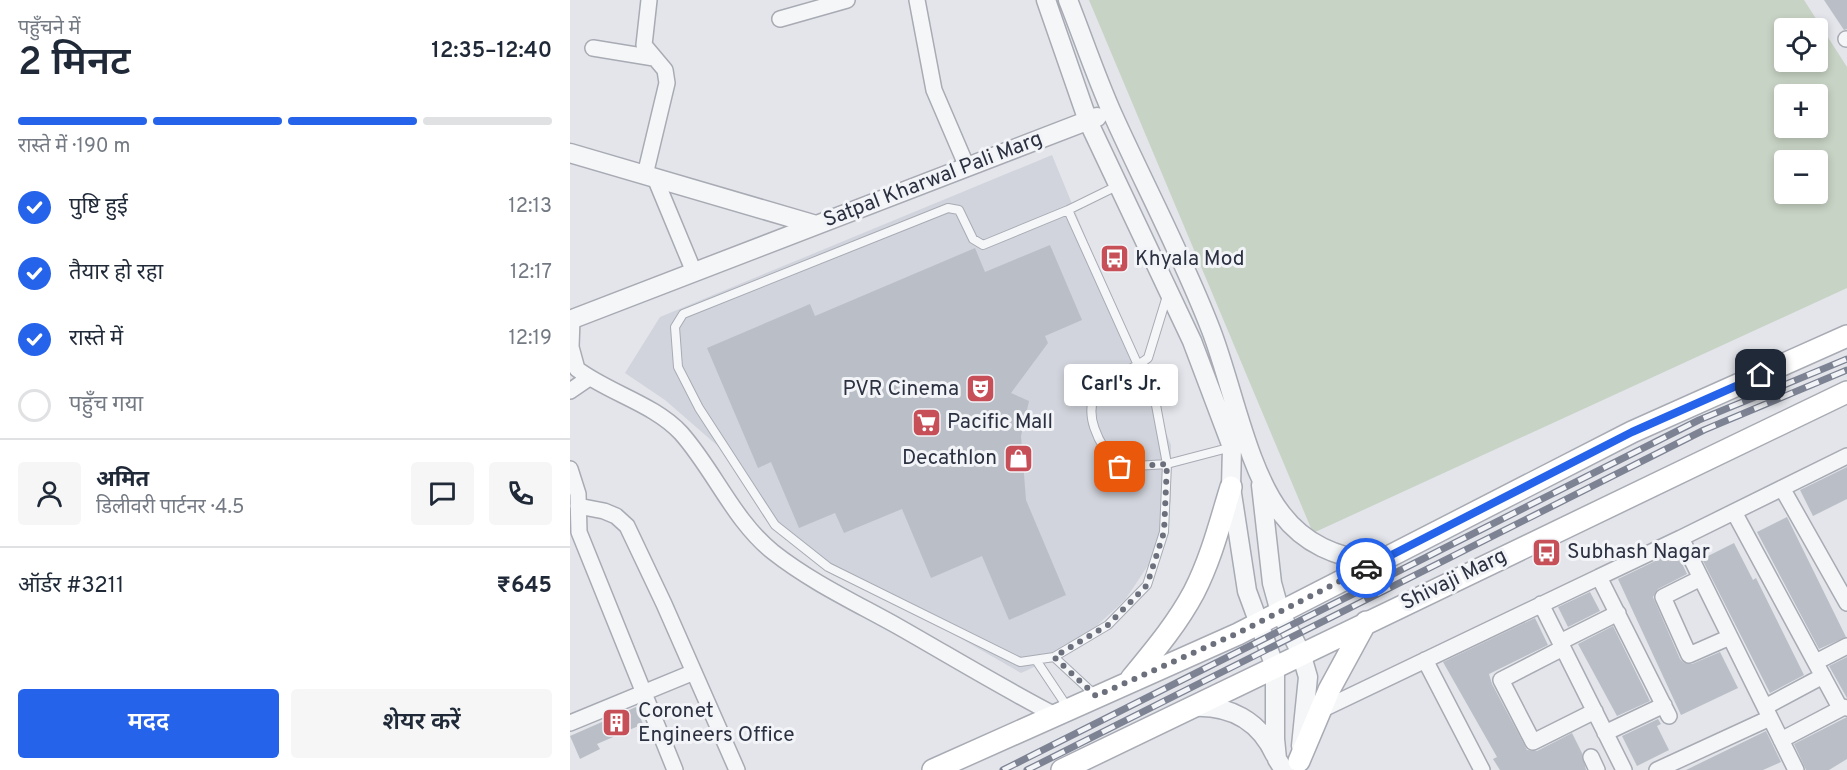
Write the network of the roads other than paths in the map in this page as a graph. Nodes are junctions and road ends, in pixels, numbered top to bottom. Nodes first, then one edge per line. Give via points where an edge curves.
1 (649, 0) edge
2 (847, 0) edge
3 (917, 0) edge
4 (1046, 0) edge
5 (1068, 0) edge
6 (780, 19) dead end
7 (593, 48) dead end
8 (654, 58) junction
9 (1111, 111) junction
10 (1088, 121) junction
11 (570, 153) edge
12 (967, 167) junction
13 (650, 177) junction
14 (1119, 185) junction
15 (1068, 210) junction
16 (816, 225) junction
17 (694, 272) junction
18 (1168, 291) junction
19 (571, 319) edge
20 (1847, 336) edge
21 (571, 363) edge
22 (1137, 367) junction
23 (589, 378) junction
24 (570, 391) edge
25 (1847, 392) edge
26 (1232, 447) junction
27 (1847, 456) edge
28 (1167, 464) junction
29 (570, 470) edge
30 (1259, 475) junction
31 (1231, 487) junction
32 (1782, 488) junction
33 (578, 506) junction
34 (1734, 512) junction
35 (1681, 538) junction
36 (1374, 563) junction
37 (1599, 577) junction
38 (1701, 578) junction
39 (1847, 603) edge
40 (1541, 604) junction
41 (1280, 612) junction
42 (1618, 614) junction
43 (1258, 622) junction
44 (1366, 622) junction
45 (1730, 637) junction
46 (1561, 645) junction
47 (1847, 646) edge
48 (1301, 653) junction
49 (1054, 657) junction
50 (1036, 660) junction
51 (1425, 660) junction
52 (1275, 668) junction
53 (1820, 669) junction
54 (694, 672) junction
55 (1129, 681) junction
56 (643, 692) junction
57 (1096, 696) junction
58 (1190, 707) junction
59 (1845, 708) edge
60 (1061, 711) junction
61 (1320, 711) junction
62 (1595, 711) junction
63 (1768, 712) junction
64 (570, 723) edge
65 (1605, 733) junction
66 (1781, 740) junction
67 (1288, 765) edge
68 (675, 770) edge
69 (737, 770) edge
70 (933, 770) edge
71 (1062, 770) edge
72 (1482, 770) edge
73 (1624, 770) edge
74 (1657, 770) edge
75 (1796, 770) edge

1 - 8 street via 644,45
2 - 6 street
3 - 12 street via 934,90
4 - 10 street
5 - 9 street
7 - 8 street
8 - 13 street via 665,70 667,90
9 - 10 street, Satpal Kharwal Pali Marg
9 - 30 street via 1211,330
10 - 12 street, Satpal Kharwal Pali Marg
10 - 14 street
11 - 13 street, Satpal Kharwal Pali Marg
12 - 16 street, Satpal Kharwal Pali Marg
13 - 16 street, Satpal Kharwal Pali Marg
13 - 17 street
14 - 15 lane
14 - 18 street
15 - 22 lane
15 - 50 lane via 983,245 973,239 959,210 948,208 683,314 675,327 678,367 685,382 775,525 828,567 1020,662
16 - 17 street
17 - 19 street
18 - 22 lane via 1148,358
18 - 26 street via 1192,341
19 - 21 street
20 - 36 main road via 1632,432
21 - 23 street
22 - 28 lane via 1156,405
22 - 28 lane via 1102,386 1091,407 1091,418 1102,445 1120,467
23 - 24 street
23 - 60 street via 669,422 770,550 788,564 980,676
25 - 44 main road, Shivaji Marg
26 - 28 lane
26 - 31 street
27 - 32 street
28 - 49 lane via 1164,532 1147,585 1108,625
29 - 33 street
30 - 36 street via 1279,512 1296,531 1341,557
30 - 41 street via 1272,583
31 - 43 street via 1247,591
31 - 55 main road via 1214,546 1193,593 1166,636
32 - 34 street
32 - 39 street
33 - 54 street via 616,516 627,526
33 - 56 street via 579,532
34 - 35 street
34 - 53 street
35 - 37 street
35 - 38 street
36 - 41 main road
37 - 40 street
37 - 42 street
38 - 45 street
38 - 45 street via 1663,597 1689,655
40 - 46 street
40 - 51 street
41 - 43 main road
41 - 48 street
42 - 46 street
42 - 65 street via 1666,711
43 - 52 street
43 - 55 main road
44 - 48 main road, Shivaji Marg
44 - 61 main road
45 - 63 street
46 - 62 street
46 - 62 street via 1501,680 1533,742
47 - 53 street
48 - 52 main road, Shivaji Marg
48 - 67 street via 1308,677
49 - 50 lane
49 - 57 lane
50 - 60 lane
51 - 61 street
51 - 72 street
52 - 58 main road, Shivaji Marg
52 - 67 street
53 - 59 street
53 - 63 street
54 - 56 street
54 - 69 street
55 - 57 main road
56 - 64 street
56 - 68 street
57 - 60 main road
58 - 67 street via 1209,706 1244,717
58 - 71 main road, Shivaji Marg
59 - 66 street
60 - 70 main road
61 - 67 main road
62 - 65 street
63 - 66 street
63 - 74 street
65 - 73 street
66 - 75 street

